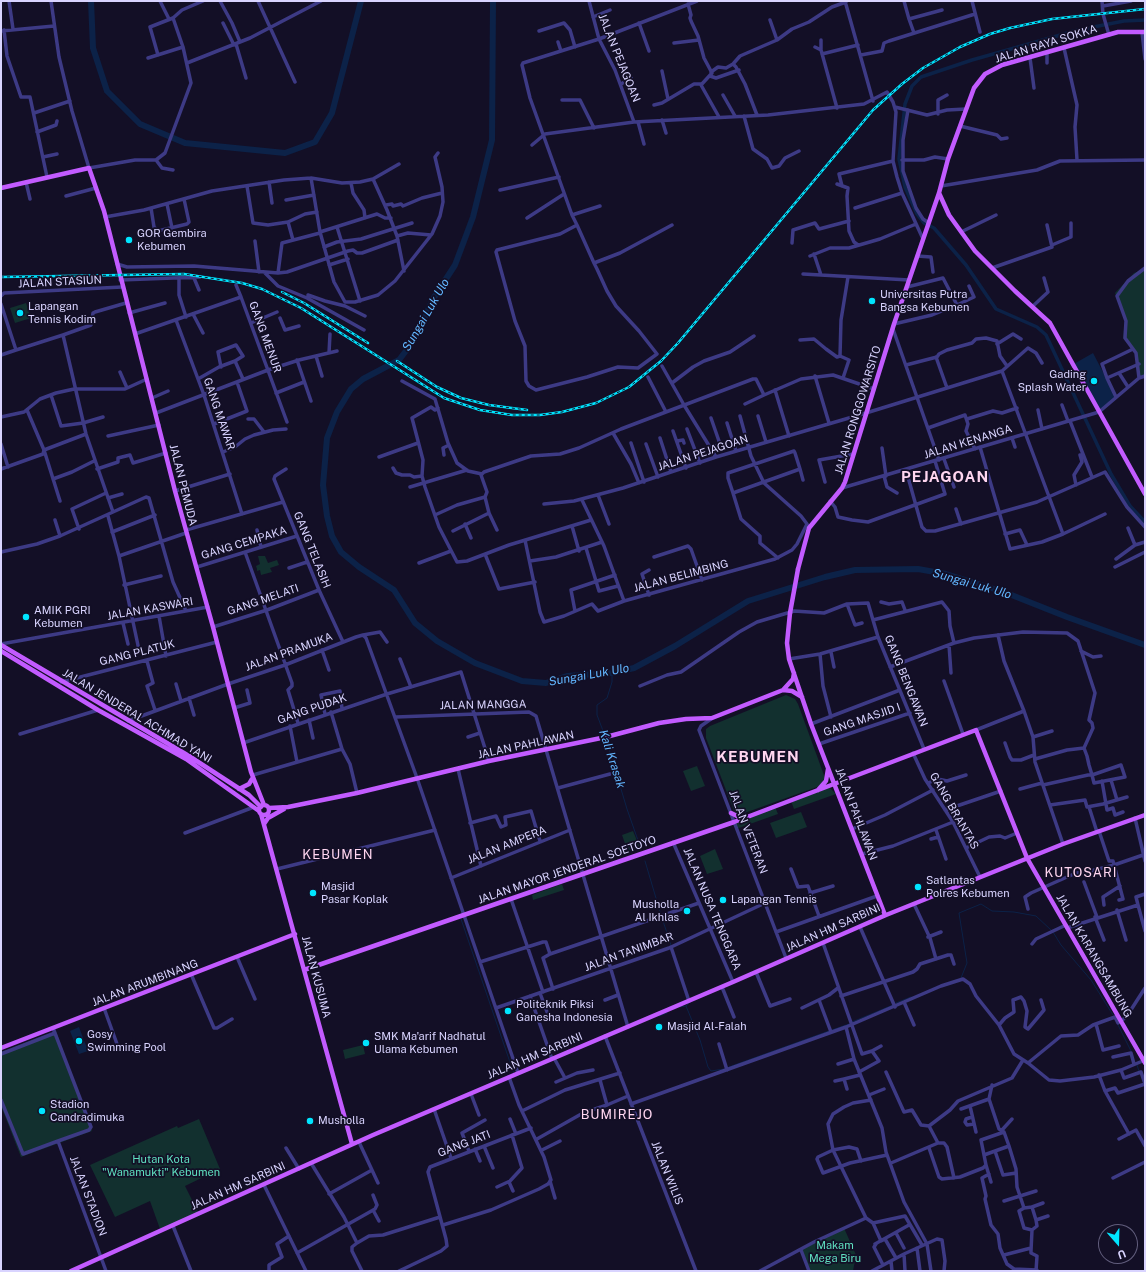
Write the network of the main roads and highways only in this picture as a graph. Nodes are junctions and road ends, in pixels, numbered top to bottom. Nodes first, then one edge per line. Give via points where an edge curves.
1 (1144, 32) edge
2 (1, 188) edge
3 (939, 193) junction
4 (936, 201) junction
5 (943, 202) junction
6 (1145, 494) edge
7 (1, 644) edge
8 (1, 651) edge
9 (794, 673) junction
10 (784, 690) junction
11 (802, 697) junction
12 (976, 730) joint
13 (828, 767) junction
14 (252, 775) junction
15 (832, 778) junction
16 (841, 782) junction
17 (835, 785) junction
18 (829, 787) junction
19 (239, 789) junction
20 (817, 792) junction
21 (838, 792) junction
22 (288, 807) junction
23 (269, 808) junction
24 (261, 809) junction
25 (731, 813) road end
26 (1145, 815) edge
27 (746, 817) junction
28 (264, 824) junction
29 (1027, 858) junction
30 (885, 915) junction
31 (295, 934) junction
32 (304, 970) junction
33 (1, 1048) edge
34 (1144, 1061) edge
35 (352, 1144) junction
36 (74, 1270) edge

1 - 3 main road, JALAN RAYA SOKKA via 1124,31 1002,65 985,74 974,88 948,159
2 - 14 main road, JALAN PEMUDA via 89,168 105,217 175,491
3 - 4 main road, JALAN RONGGOWARSITO
3 - 5 main road
4 - 5 main road
4 - 9 main road, JALAN RONGGOWARSITO, bridge via 842,488 808,526 790,613 787,643
5 - 6 main road via 948,215 961,232 992,268 1046,318 1060,338
7 - 19 main road, JALAN JENDERAL ACHMAD YANI via 189,756
8 - 24 main road, JALAN JENDERAL ACHMAD YANI via 98,710 186,759 254,807
9 - 10 main road via 793,679
9 - 11 main road, JALAN PAHLAWAN
10 - 11 main road
10 - 22 main road, JALAN PAHLAWAN via 712,718 659,723 605,738 489,761
11 - 13 main road, JALAN PAHLAWAN
12 - 16 main road, JALAN MAYOR JENDERAL SOETOYO
12 - 29 main road, JALAN KARANGSAMBUNG
13 - 15 main road, JALAN PAHLAWAN
13 - 20 main road via 826,781
14 - 19 main road via 249,784
14 - 24 main road, JALAN PEMUDA
15 - 16 main road
15 - 17 main road, JALAN PAHLAWAN
16 - 17 main road, JALAN MAYOR JENDERAL SOETOYO
17 - 18 main road, JALAN MAYOR JENDERAL SOETOYO
17 - 21 main road, JALAN PAHLAWAN
18 - 20 main road, JALAN MAYOR JENDERAL SOETOYO
18 - 21 main road
19 - 24 main road, JALAN JENDERAL ACHMAD YANI
20 - 27 main road, JALAN MAYOR JENDERAL SOETOYO
21 - 30 main road, JALAN PAHLAWAN
22 - 23 main road, JALAN PAHLAWAN
22 - 28 main road via 271,815
23 - 24 main road
23 - 24 main road via 268,814
24 - 28 main road, JALAN KUSUMA
25 - 27 main road
26 - 29 main road, JALAN HM SARBINI
27 - 32 main road, JALAN MAYOR JENDERAL SOETOYO
28 - 31 main road, JALAN KUSUMA
29 - 30 main road, JALAN HM SARBINI
29 - 34 main road, JALAN KARANGSAMBUNG
30 - 35 main road, JALAN HM SARBINI via 860,928
31 - 32 main road, JALAN KUSUMA
31 - 33 main road, JALAN ARUMBINANG
32 - 35 main road, JALAN KUSUMA
35 - 36 main road, JALAN HM SARBINI

